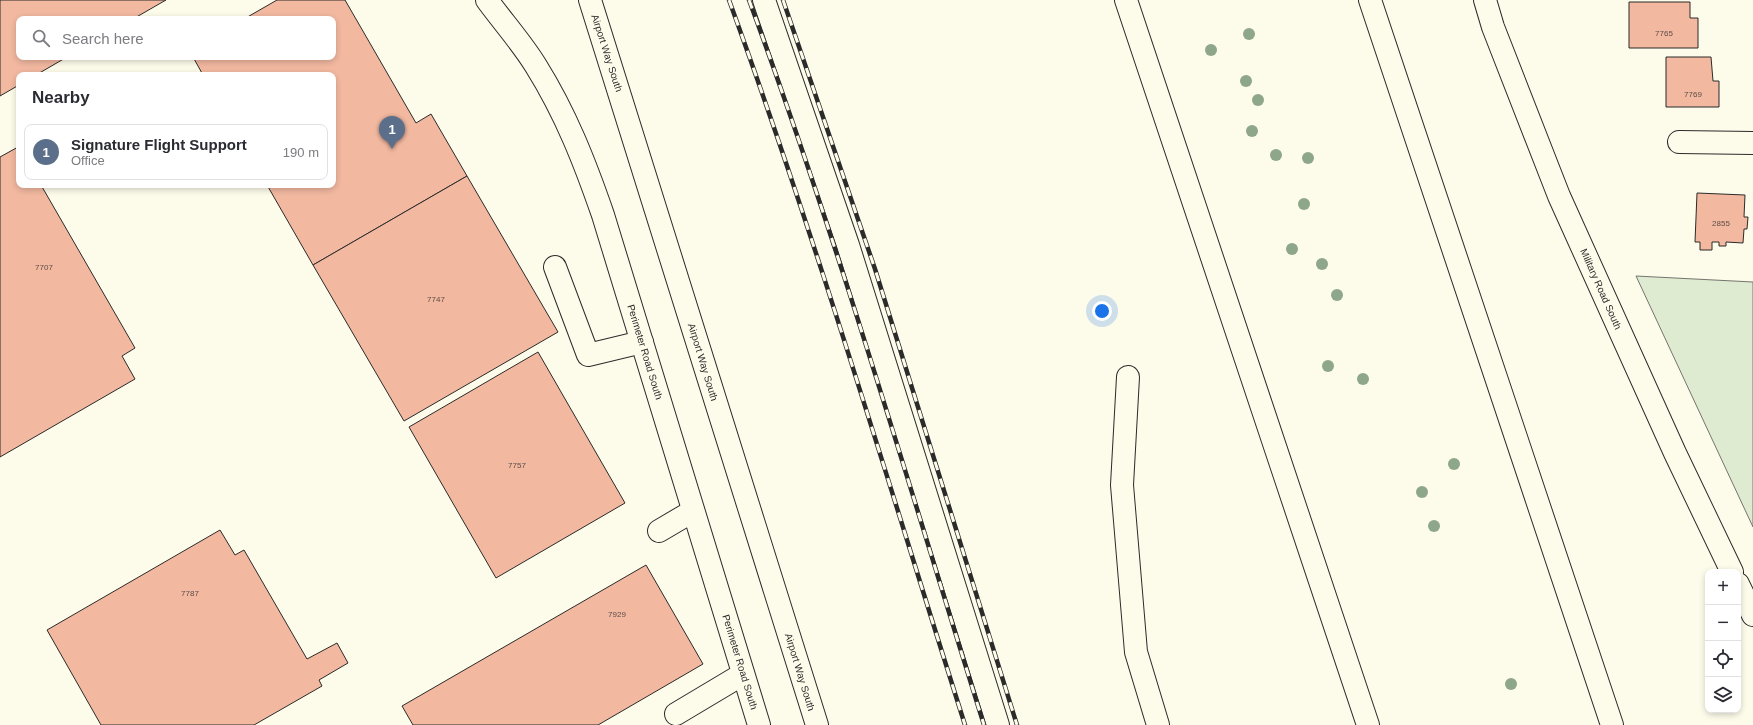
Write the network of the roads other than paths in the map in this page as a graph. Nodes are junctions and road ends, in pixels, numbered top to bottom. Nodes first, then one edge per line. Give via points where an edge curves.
1 (488, 0) edge
2 (590, 0) edge
3 (764, 0) edge
4 (1126, 0) edge
5 (1370, 0) edge
6 (1485, 0) edge
7 (1679, 142) dead end
8 (1753, 143) edge
9 (554, 267) dead end
10 (642, 342) junction
11 (1128, 376) dead end
12 (694, 511) junction
13 (659, 531) dead end
14 (1731, 569) edge
15 (1741, 590) edge
16 (1753, 615) edge
17 (743, 674) junction
18 (676, 714) dead end
19 (759, 725) edge
20 (817, 725) edge
21 (998, 725) edge
22 (1158, 725) edge
23 (1368, 725) edge
24 (1612, 725) edge

1 - 10 main road, Perimeter Road South via 536,65 559,104 578,146 603,215
2 - 20 main road, Airport Way South
3 - 21 main road via 848,245
4 - 23 main road
5 - 24 main road
6 - 14 main road, Military Road South via 1493,27 1559,196 1675,453
7 - 8 main road
9 - 10 main road via 588,355
10 - 12 main road, Perimeter Road South
11 - 22 main road via 1122,485 1136,652
12 - 13 main road
12 - 17 main road, Perimeter Road South
15 - 16 main road
17 - 18 main road
17 - 19 main road, Perimeter Road South

